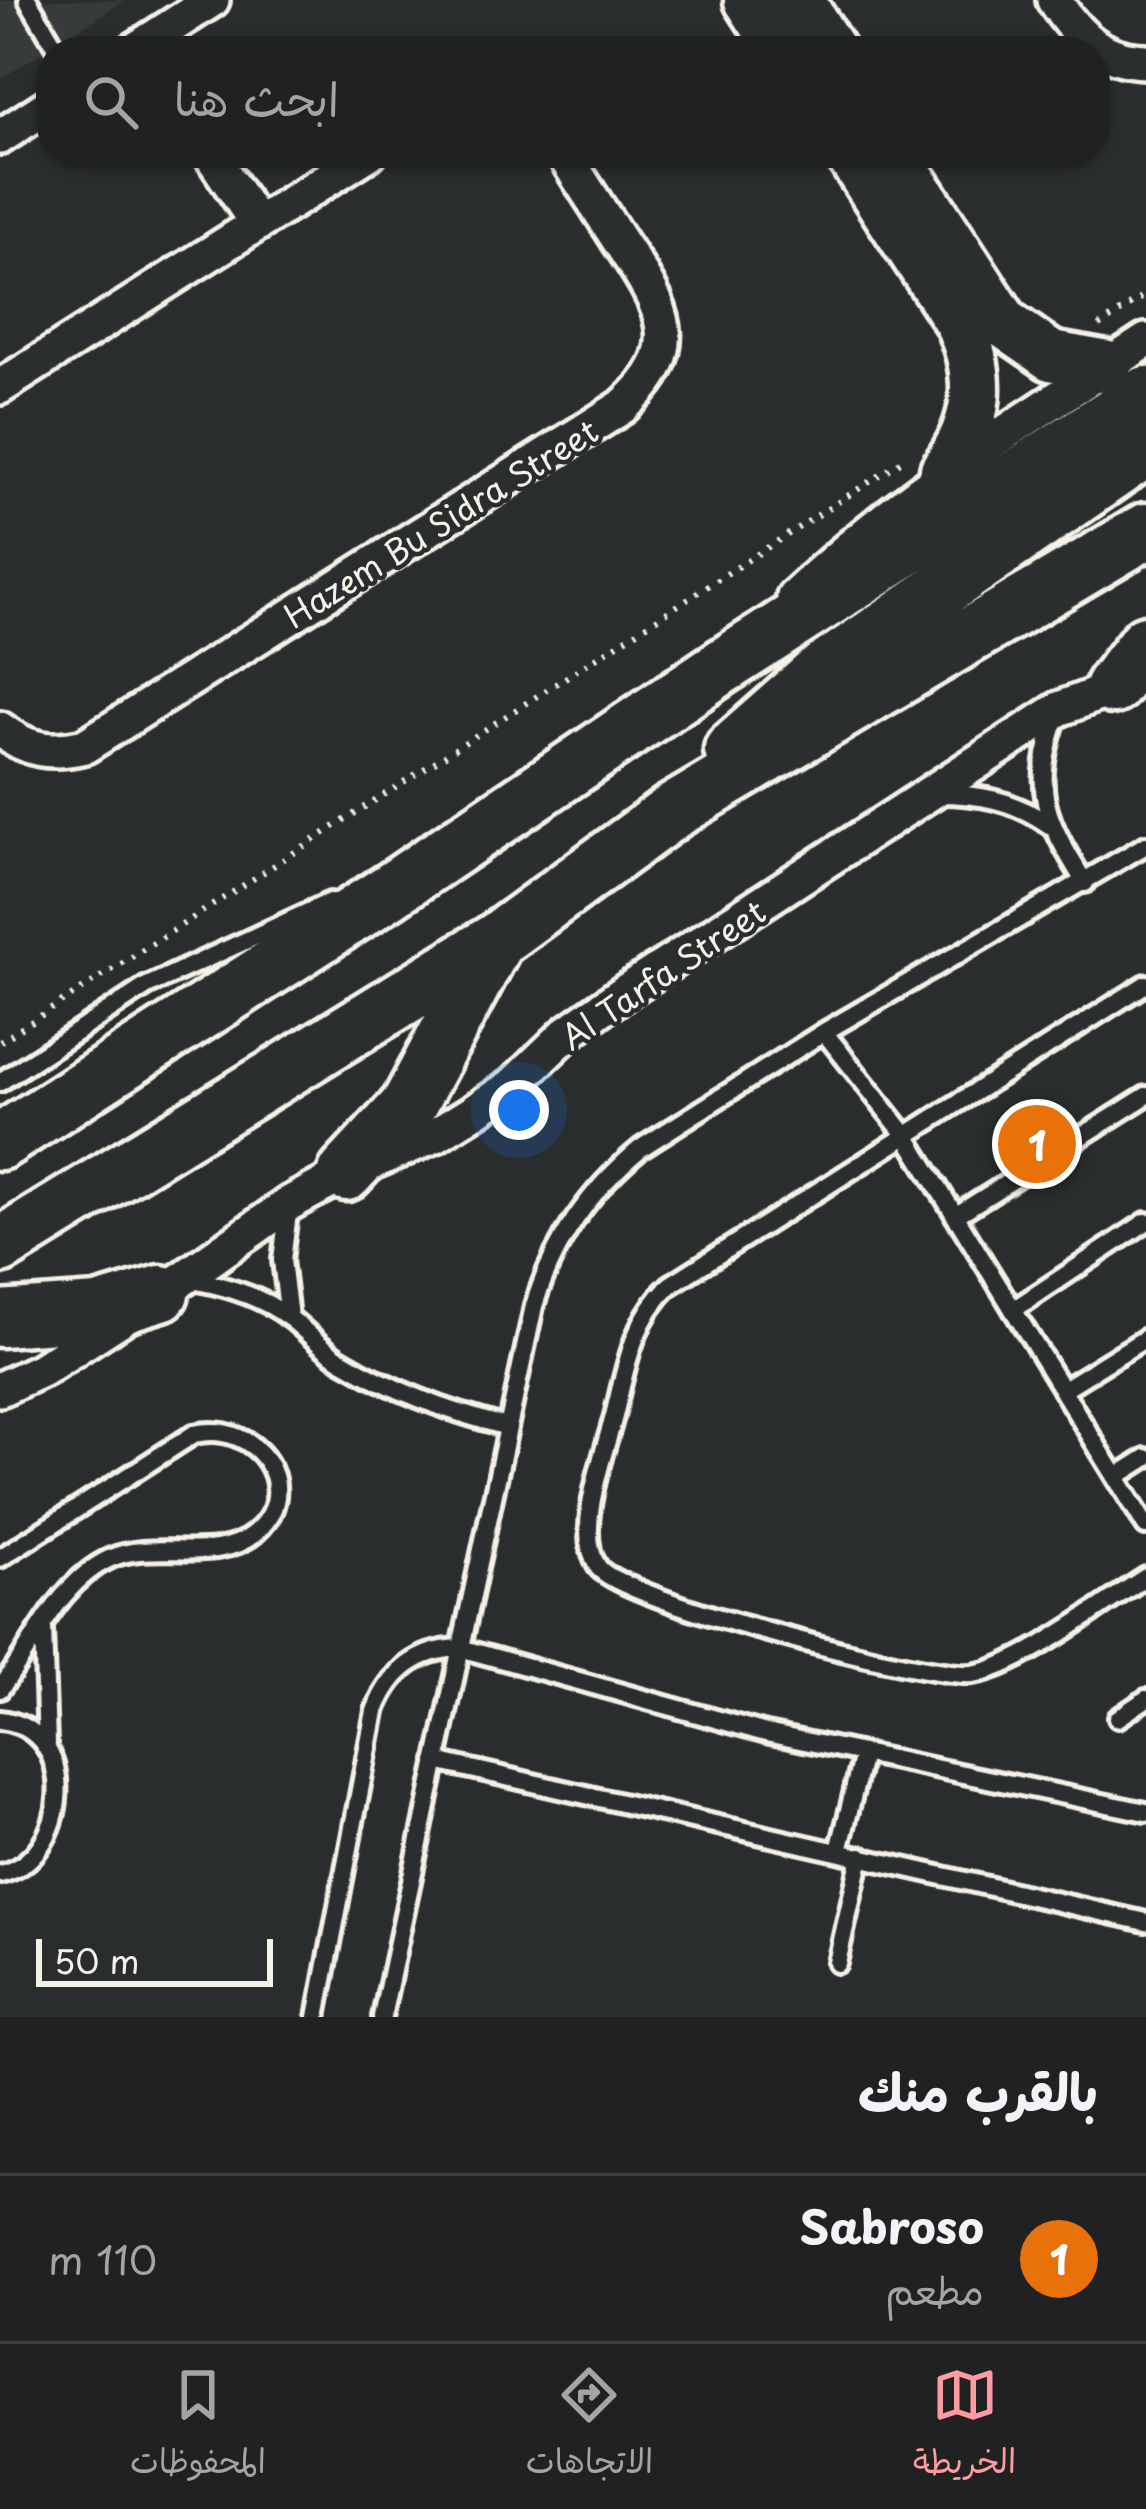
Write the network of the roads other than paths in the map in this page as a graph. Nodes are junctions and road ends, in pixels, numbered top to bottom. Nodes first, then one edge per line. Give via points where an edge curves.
1 (28, 0) edge
2 (212, 0) edge
3 (749, 0) edge
4 (799, 0) edge
5 (1054, 0) edge
6 (49, 36) edge
7 (159, 36) edge
8 (772, 36) edge
9 (822, 36) edge
10 (1081, 36) edge
11 (1110, 54) edge
12 (1146, 61) edge
13 (36, 114) edge
14 (0, 137) edge
15 (220, 168) edge
16 (345, 168) edge
17 (573, 168) edge
18 (859, 168) edge
19 (904, 168) edge
20 (257, 224) junction
21 (1133, 367) edge
22 (0, 387) edge
23 (1146, 449) edge
24 (928, 463) junction
25 (1146, 531) edge
26 (1146, 643) edge
27 (723, 666) junction
28 (1129, 682) edge
29 (1059, 710) junction
30 (0, 728) edge
31 (932, 794) junction
32 (673, 812) junction
33 (1049, 825) junction
34 (1146, 844) edge
35 (1084, 883) junction
36 (390, 891) junction
37 (497, 940) junction
38 (1146, 984) edge
39 (824, 1032) junction
40 (0, 1082) edge
41 (1146, 1096) edge
42 (907, 1137) junction
43 (0, 1142) edge
44 (346, 1172) junction
45 (290, 1203) junction
46 (955, 1216) junction
47 (1146, 1222) edge
48 (0, 1246) edge
49 (173, 1285) junction
50 (1012, 1310) junction
51 (289, 1317) junction
52 (0, 1319) edge
53 (1146, 1338) edge
54 (0, 1389) edge
55 (1062, 1390) junction
56 (508, 1427) junction
57 (1146, 1458) edge
58 (1116, 1477) junction
59 (1146, 1526) edge
60 (0, 1558) edge
61 (1146, 1577) edge
62 (43, 1628) junction
63 (460, 1648) junction
64 (0, 1690) edge
65 (1146, 1699) edge
66 (1118, 1718) dead end
67 (0, 1720) edge
68 (47, 1744) junction
69 (863, 1754) junction
70 (436, 1760) junction
71 (1146, 1812) edge
72 (839, 1851) junction
73 (861, 1856) junction
74 (0, 1874) edge
75 (1146, 1922) edge
76 (837, 1963) dead end
77 (317, 2017) edge
78 (382, 2017) edge

1 - 6 lane
2 - 7 street
3 - 8 street
4 - 9 street
5 - 10 street
11 - 12 street
13 - 14 street
15 - 20 street
16 - 20 street
17 - 30 street, Hazem Bu Sidra Street via 657,298 662,340 647,386 86,746 39,751
18 - 24 street via 959,322 977,374 960,450
19 - 21 street via 1005,324 1051,356
20 - 22 street
21 - 24 street
21 - 27 main road
23 - 32 main road via 816,676
24 - 27 street
25 - 32 main road
26 - 28 main road
27 - 36 main road
28 - 29 street, Al Tarfa Street
29 - 31 street, Al Tarfa Street
29 - 33 lane via 1045,766
31 - 33 lane via 1004,801
31 - 44 street, Al Tarfa Street via 626,991 476,1110
32 - 37 main road
33 - 35 lane
34 - 35 lane
35 - 39 lane
36 - 40 lane via 325,904 147,986
36 - 43 main road
37 - 44 main road via 408,1106
37 - 48 main road
38 - 42 lane
39 - 42 lane
39 - 56 lane via 640,1148 593,1192 544,1275
41 - 46 lane
42 - 46 lane
42 - 61 lane via 655,1298 635,1333 590,1513 596,1564 622,1585 705,1616 949,1674 995,1669
44 - 45 street, Al Tarfa Street
45 - 49 street, Al Tarfa Street
45 - 51 lane via 282,1260
46 - 50 lane
47 - 50 lane
49 - 51 lane via 228,1288
49 - 52 main road via 98,1312
49 - 54 street, Al Tarfa Street
50 - 55 lane
51 - 56 lane via 380,1383
53 - 55 lane
55 - 58 lane
56 - 63 lane
57 - 58 lane
58 - 59 lane
60 - 62 lane via 194,1435 241,1436 265,1457 273,1502 247,1539 113,1556 75,1582
62 - 64 lane
62 - 68 lane
63 - 69 lane
63 - 70 lane
63 - 77 lane via 405,1664 375,1711
65 - 66 lane
67 - 68 lane via 26,1726
68 - 74 lane via 57,1783 45,1841 30,1861
69 - 71 lane
69 - 72 lane
70 - 72 lane
70 - 78 lane
72 - 73 lane
73 - 75 lane
73 - 76 lane

